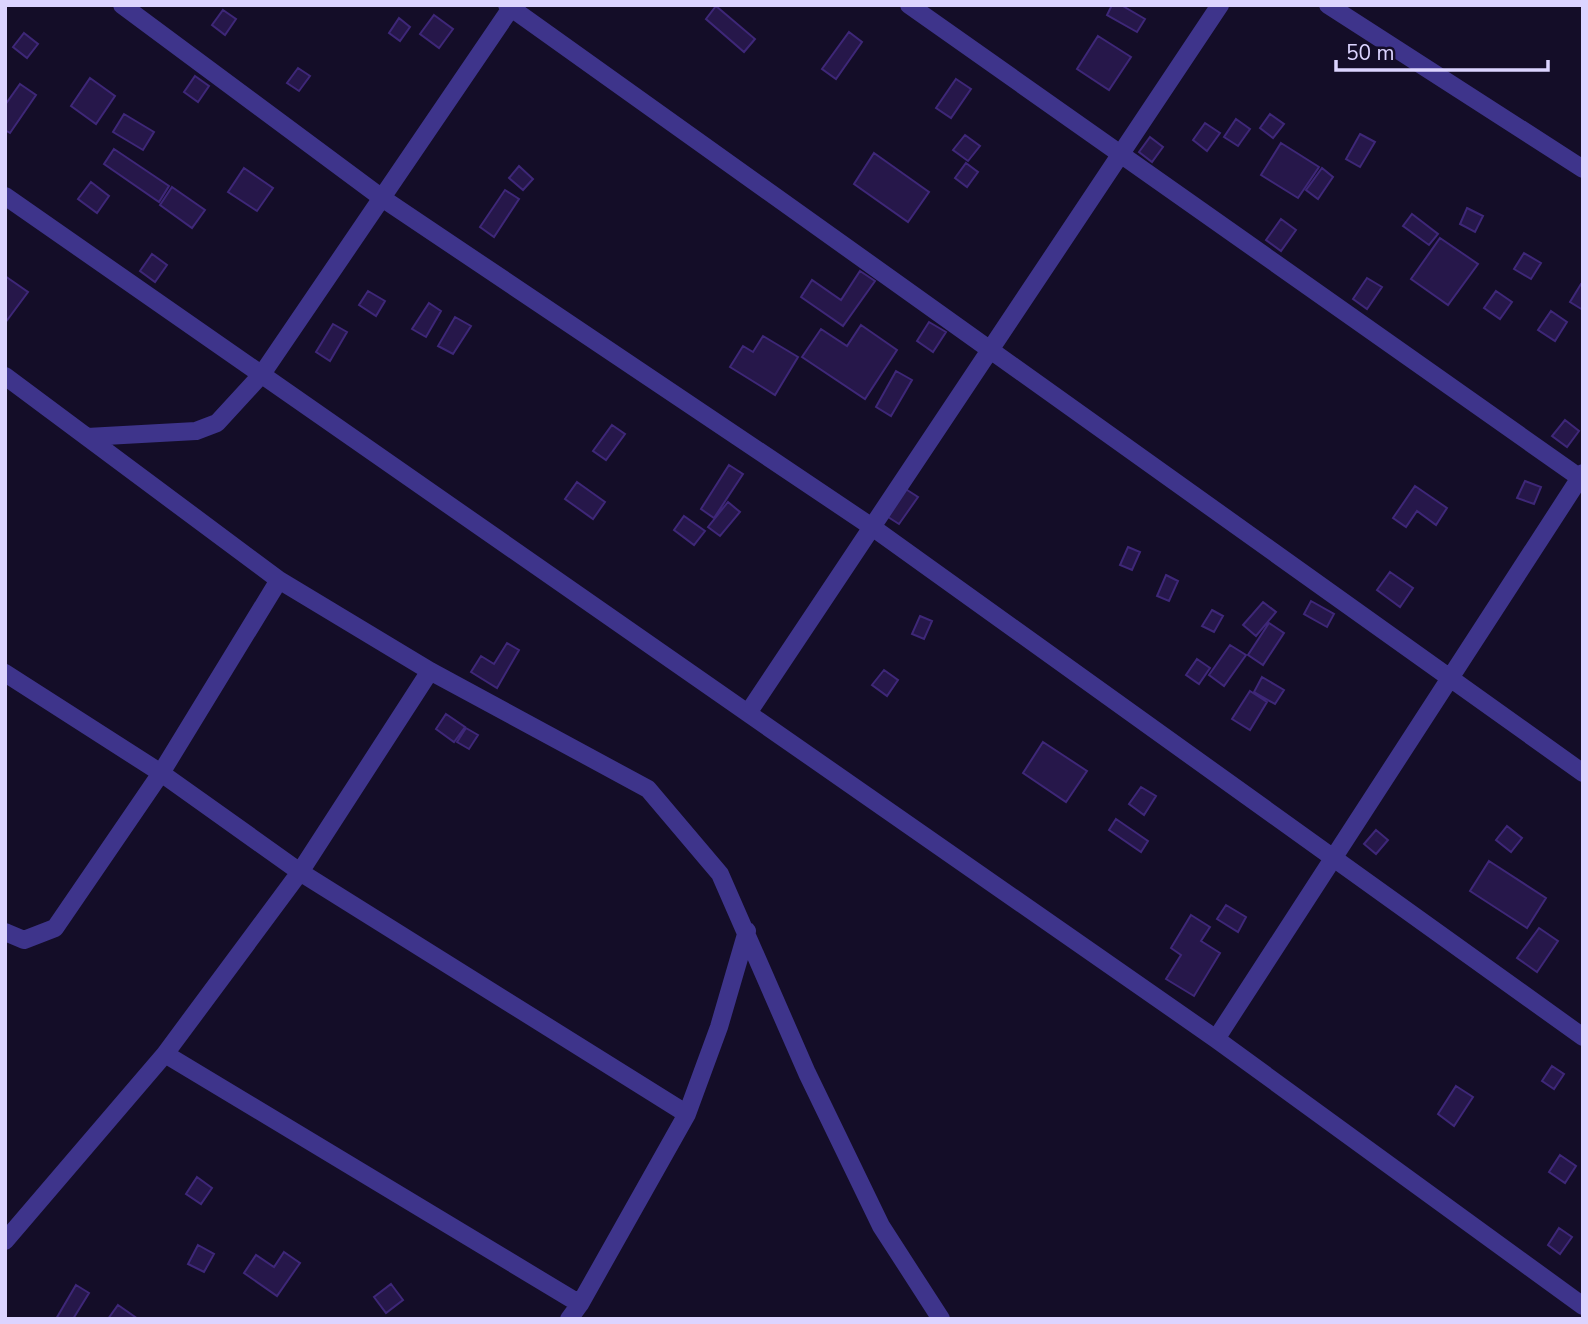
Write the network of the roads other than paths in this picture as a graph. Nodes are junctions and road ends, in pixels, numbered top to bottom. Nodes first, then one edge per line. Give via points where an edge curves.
1 (121, 5) edge
2 (909, 5) edge
3 (1220, 5) edge
4 (1328, 5) edge
5 (510, 6) edge
6 (1124, 154) junction
7 (1583, 169) edge
8 (5, 196) edge
9 (382, 198) junction
10 (992, 350) junction
11 (262, 374) junction
12 (5, 376) edge
13 (87, 437) junction
14 (1582, 477) edge
15 (872, 527) junction
16 (279, 580) junction
17 (430, 671) junction
18 (5, 673) edge
19 (1451, 676) junction
20 (748, 713) junction
21 (161, 774) junction
22 (1583, 774) edge
23 (1333, 858) junction
24 (300, 872) junction
25 (5, 932) edge
26 (747, 932) junction
27 (1583, 1037) edge
28 (1216, 1038) junction
29 (165, 1054) junction
30 (687, 1114) junction
31 (5, 1241) edge
32 (580, 1304) junction
33 (1583, 1306) edge
34 (569, 1319) edge
35 (941, 1319) edge

1 - 9 street
2 - 6 street
3 - 6 street
4 - 7 street
5 - 9 street
5 - 10 street
6 - 10 street
6 - 14 street
8 - 11 street
9 - 11 street
9 - 15 street
10 - 15 street
10 - 19 street
11 - 13 street via 217,423 196,431
11 - 20 street
12 - 13 street
13 - 16 street
14 - 19 street
15 - 20 street
15 - 23 street
16 - 17 street
16 - 21 street
17 - 24 street
17 - 26 street via 648,789 719,874
18 - 21 street
19 - 22 street
19 - 23 street
20 - 28 street
21 - 24 street
21 - 25 street via 55,928 24,940
23 - 27 street
23 - 28 street
24 - 29 street
24 - 30 street
26 - 30 street
26 - 35 street via 807,1073 881,1226
28 - 33 street
29 - 31 street
29 - 32 street
30 - 32 street
32 - 34 street

